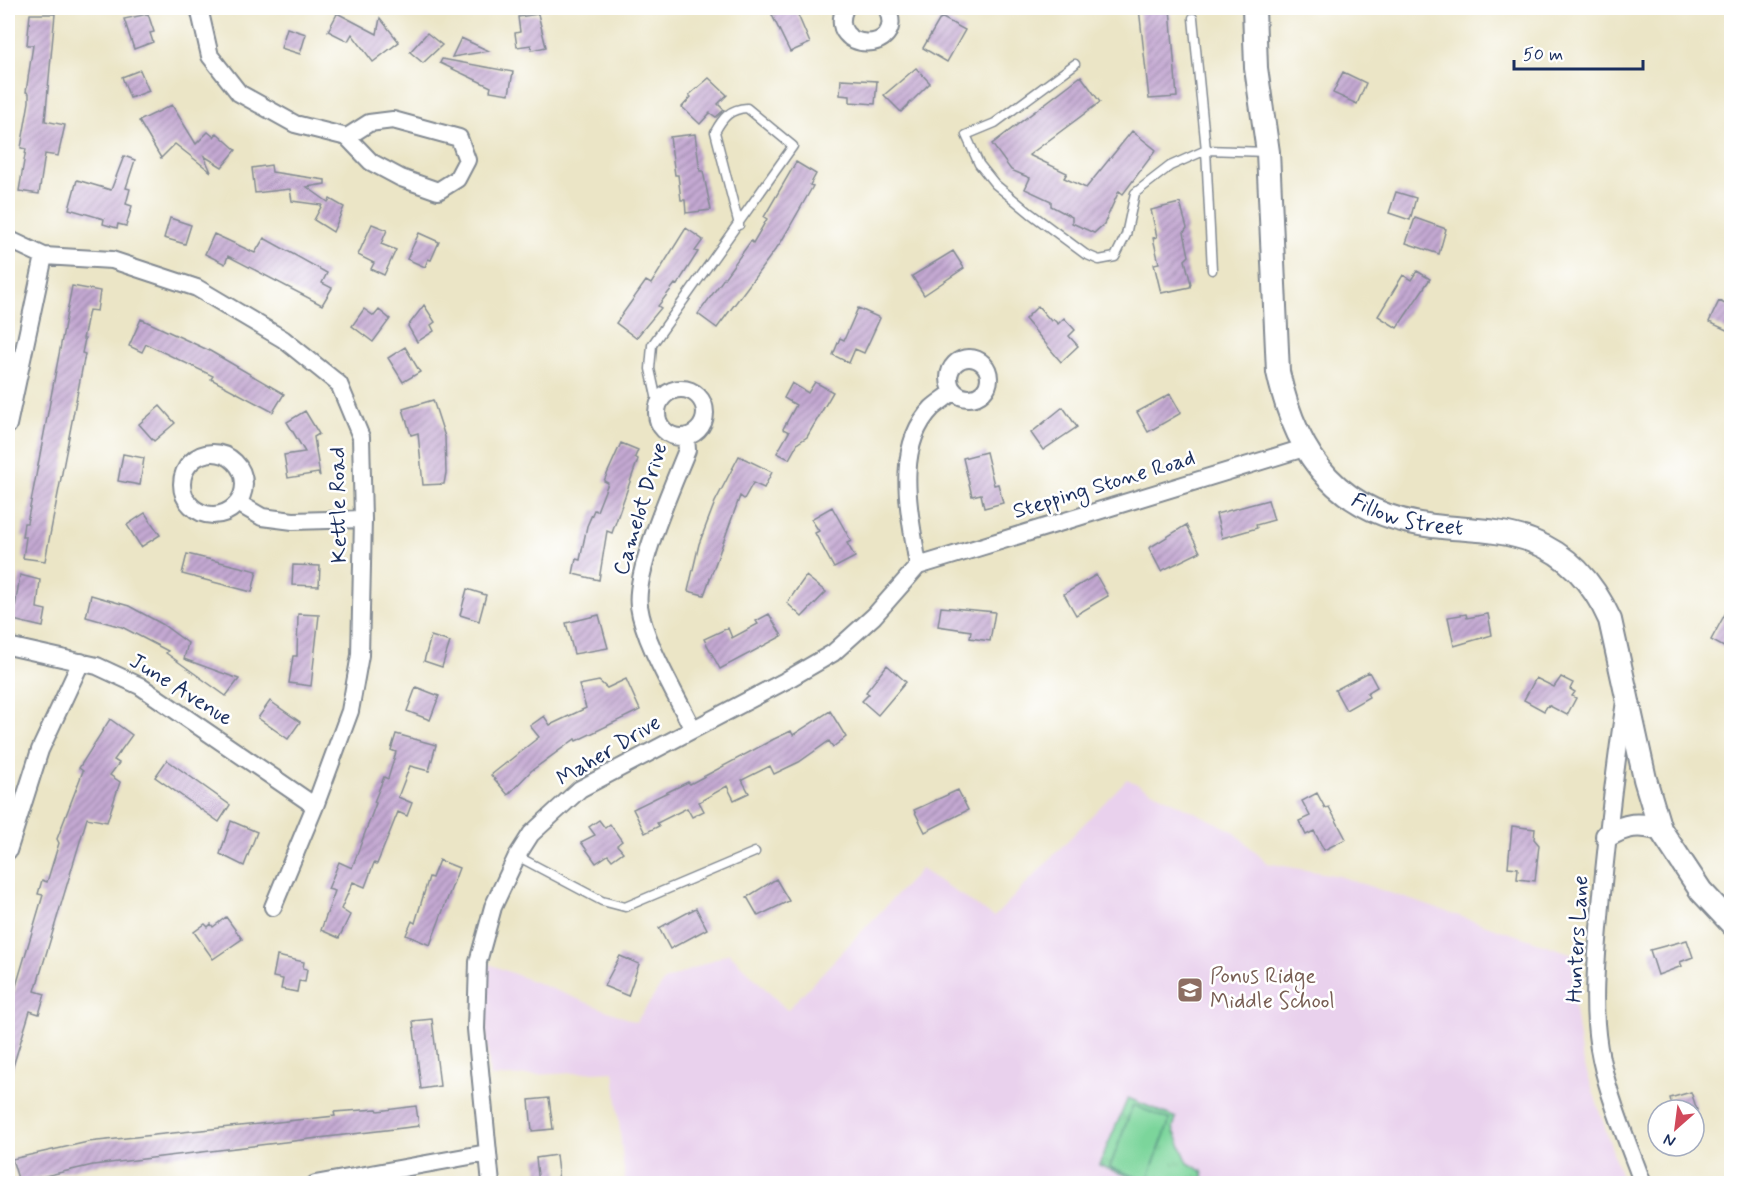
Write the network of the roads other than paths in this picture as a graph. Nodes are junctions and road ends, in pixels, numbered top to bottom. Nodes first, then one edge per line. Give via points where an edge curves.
1 (199, 8) edge
2 (845, 8) edge
3 (887, 8) edge
4 (1256, 9) edge
5 (1193, 18) dead end
6 (1075, 64) dead end
7 (347, 137) junction
8 (1206, 150) junction
9 (1268, 152) junction
10 (739, 225) junction
11 (8, 239) edge
12 (44, 256) junction
13 (1212, 270) dead end
14 (954, 391) dead end
15 (658, 405) junction
16 (8, 425) edge
17 (686, 437) junction
18 (1304, 448) junction
19 (238, 503) dead end
20 (363, 519) junction
21 (918, 566) junction
22 (8, 646) edge
23 (81, 662) junction
24 (1626, 690) junction
25 (692, 728) junction
26 (315, 806) junction
27 (1660, 829) junction
28 (1607, 836) junction
29 (8, 851) edge
30 (755, 852) dead end
31 (517, 856) junction
32 (273, 907) dead end
33 (1731, 924) edge
34 (487, 1153) junction
35 (315, 1184) edge
36 (491, 1184) edge
37 (1643, 1184) edge

1 - 7 street via 210,56 239,93 295,124
2 - 3 street via 842,18 846,32 865,44 879,40 888,30
4 - 9 street, Fillow Street via 1256,69
5 - 8 lane
6 - 8 lane via 995,123 966,135 979,164 995,184 1072,246 1100,260 1115,257 1126,235 1136,193 1170,166
7 - 7 street via 371,162 438,191 458,179 467,160 459,138 393,120 369,123
8 - 9 lane
8 - 13 lane
9 - 18 street, Fillow Street via 1278,372 1285,402
10 - 10 lane via 793,146 747,108 735,108 715,132
10 - 15 lane via 652,345 650,369
11 - 12 street
12 - 16 street
12 - 20 street, Kettle Road via 112,260 197,288 283,339 339,384 361,437
14 - 21 street via 931,409 913,440 906,480
15 - 17 street, Camelot Drive via 659,425 666,433
15 - 17 street, Camelot Drive via 676,390 693,392 699,398 704,421
17 - 25 street, Camelot Drive via 687,450 640,578 639,606
18 - 21 street, Stepping Stone Road
18 - 24 street, Fillow Street via 1335,486 1373,511 1414,523 1514,536 1563,558 1580,572 1601,600 1616,638
19 - 20 street via 262,517 293,521
20 - 26 street, Kettle Road via 360,655 350,711
21 - 25 street, Maher Drive via 874,616 833,653
22 - 23 street, June Avenue
23 - 26 street, June Avenue via 140,686
23 - 29 street via 40,750
24 - 27 street, Fillow Street
24 - 28 street, Hunters Lane
25 - 31 street, Maher Drive via 580,789 531,834
26 - 32 street, Kettle Road
27 - 28 street via 1644,824 1624,826
27 - 33 street, Fillow Street via 1701,891
28 - 37 street, Hunters Lane via 1597,948 1596,1031 1611,1094
30 - 31 lane via 625,907 602,901
31 - 34 street, Maher Drive via 493,906 478,962 476,1029
34 - 35 street
34 - 36 street, Maher Drive

